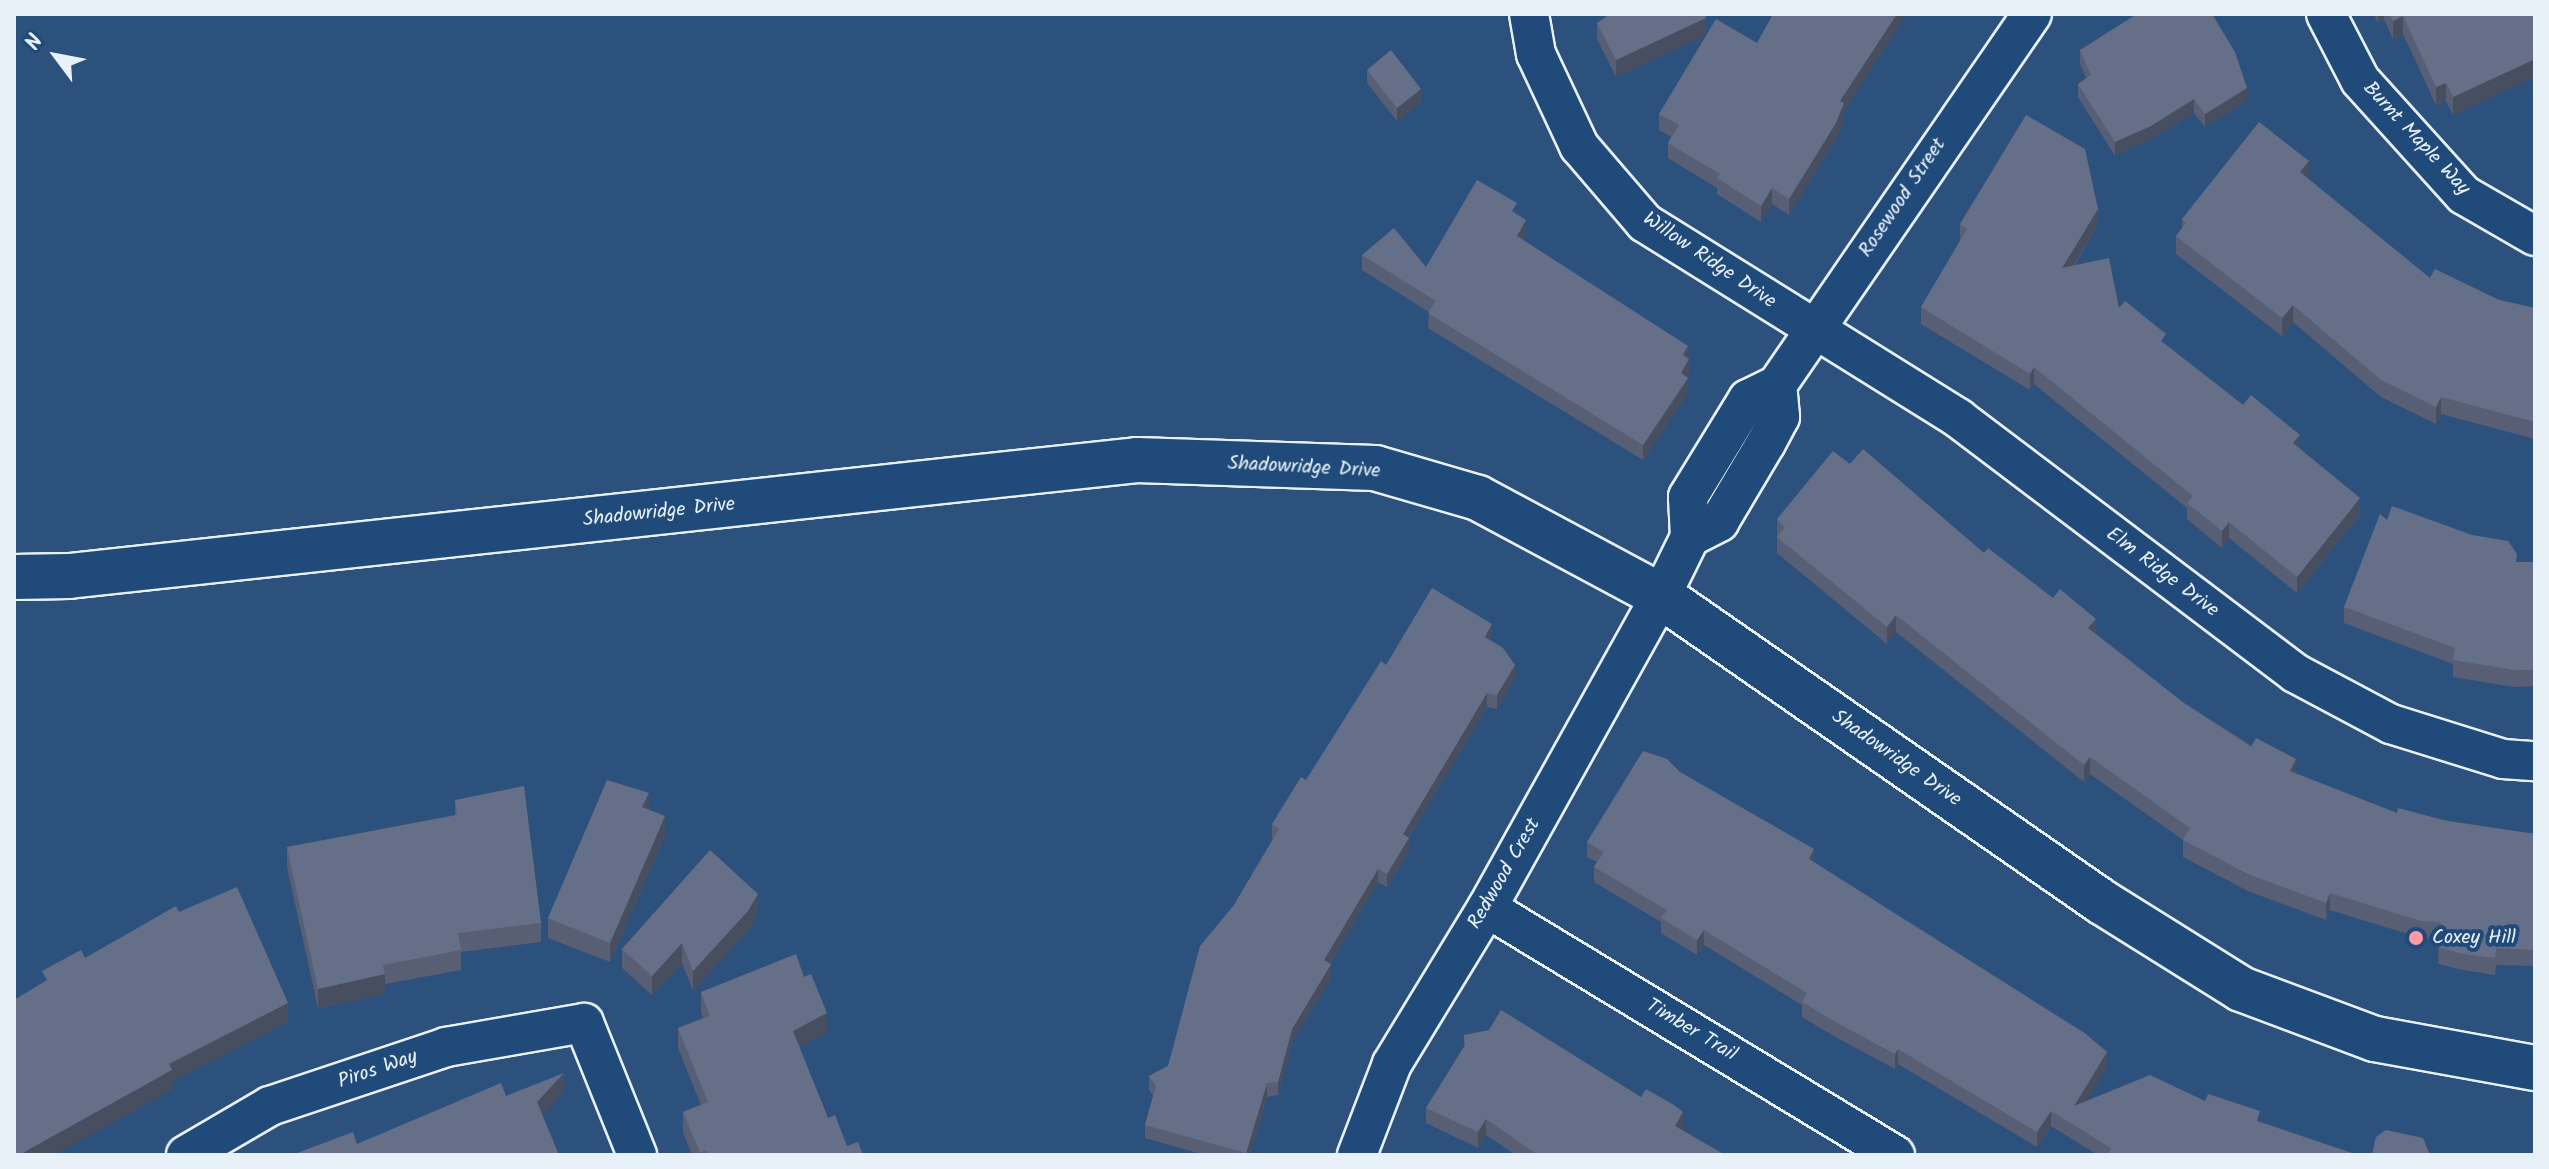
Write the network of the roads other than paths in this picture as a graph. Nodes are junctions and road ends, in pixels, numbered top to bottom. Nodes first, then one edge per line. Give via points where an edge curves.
1 (1529, 14) edge
2 (2032, 14) edge
3 (2326, 14) edge
4 (2535, 236) edge
5 (1814, 330) junction
6 (14, 577) edge
7 (1661, 596) junction
8 (2535, 761) edge
9 (1487, 908) junction
10 (2535, 1068) edge
11 (186, 1155) edge
12 (637, 1155) edge
13 (1357, 1155) edge
14 (1895, 1155) edge

1 - 5 street, Willow Ridge Drive via 1536,54 1579,146 1645,223
2 - 5 street, Rosewood Street
3 - 4 street, Burnt Maple Way via 2360,80 2464,195
5 - 7 street, Rosewood Street via 1777,385 1780,417 1766,443 1719,522 1690,537
5 - 8 street, Elm Ridge Drive via 1958,418 2295,673 2391,724 2503,759
6 - 7 street, Shadowridge Drive via 101,573 1137,460 1375,468 1478,498
7 - 9 street, Redwood Crest
7 - 10 street, Shadowridge Drive via 2102,902 2241,989 2375,1039
9 - 13 street, Redwood Crest via 1392,1064
9 - 14 street, Timber Trail
11 - 12 street, Piros Way via 270,1106 446,1047 584,1023

